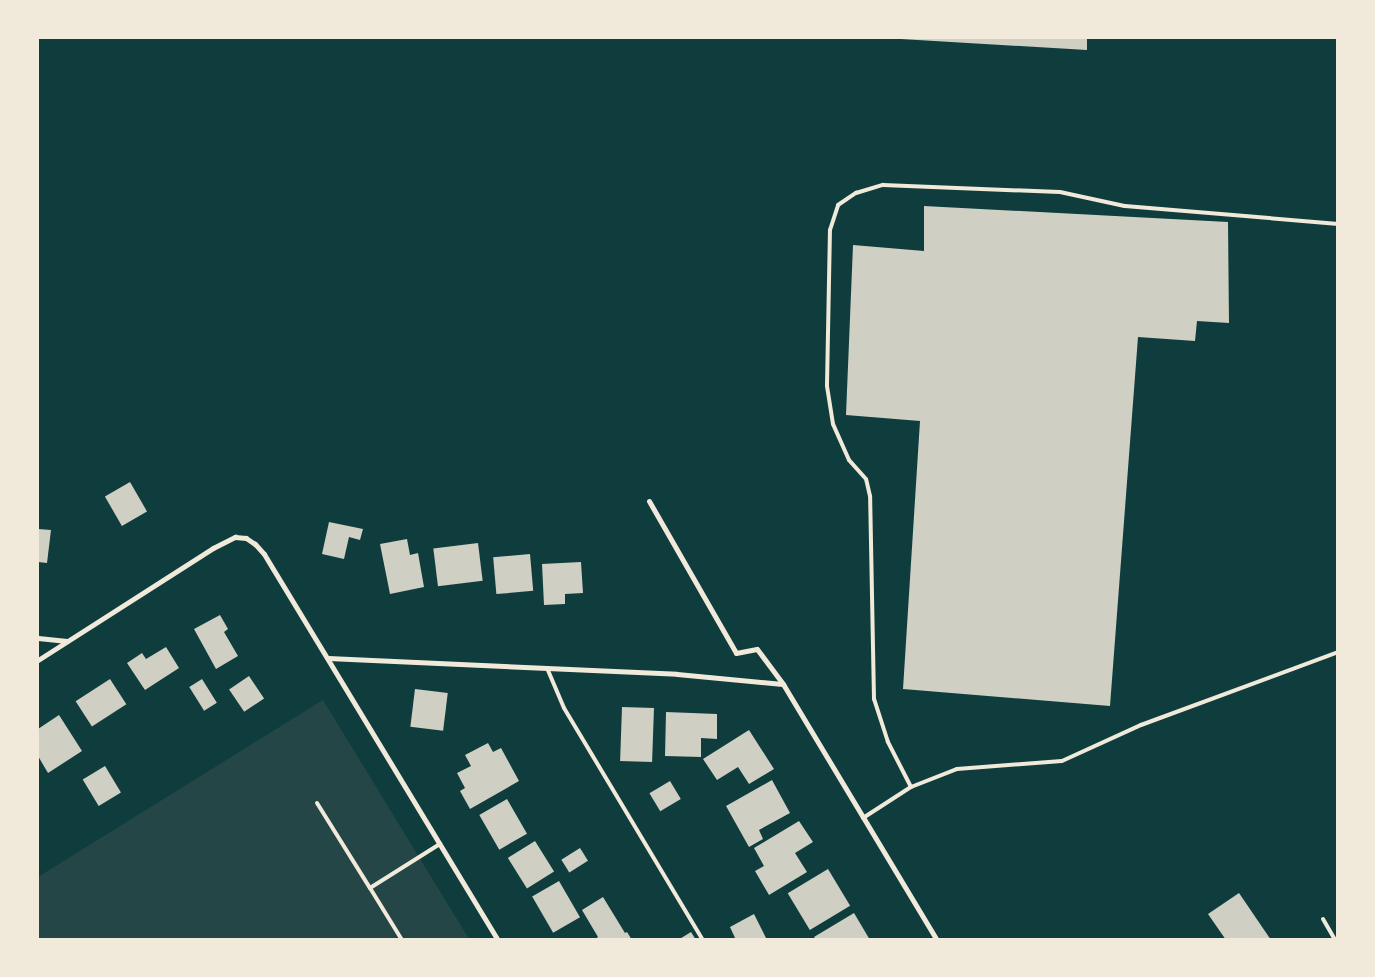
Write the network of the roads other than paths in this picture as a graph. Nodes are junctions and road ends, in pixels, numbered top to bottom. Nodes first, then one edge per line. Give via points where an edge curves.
1 (1338, 224) edge
2 (649, 501) dead end
3 (38, 638) edge
4 (67, 641) junction
5 (1338, 652) edge
6 (328, 658) junction
7 (38, 660) edge
8 (547, 668) junction
9 (783, 684) junction
10 (911, 787) junction
11 (317, 803) dead end
12 (863, 818) junction
13 (440, 844) junction
14 (370, 888) junction
15 (1323, 919) dead end
16 (402, 940) edge
17 (498, 940) edge
18 (703, 940) edge
19 (936, 940) edge
20 (1335, 940) edge

1 - 10 lane via 1125,206 1041,191 883,185 856,193 838,205 830,230 827,385 833,424 849,460 866,479 870,496 874,699 888,742
2 - 9 street via 736,653 757,649
3 - 4 street
4 - 6 street via 235,537 246,538 264,554
4 - 7 street
5 - 10 lane via 1141,725 1062,761 957,769
6 - 8 street
6 - 13 street
8 - 9 street via 677,674
8 - 18 lane via 564,708
9 - 12 street
10 - 12 lane
11 - 14 lane
12 - 19 street
13 - 14 lane
13 - 17 street
14 - 16 lane
15 - 20 lane

